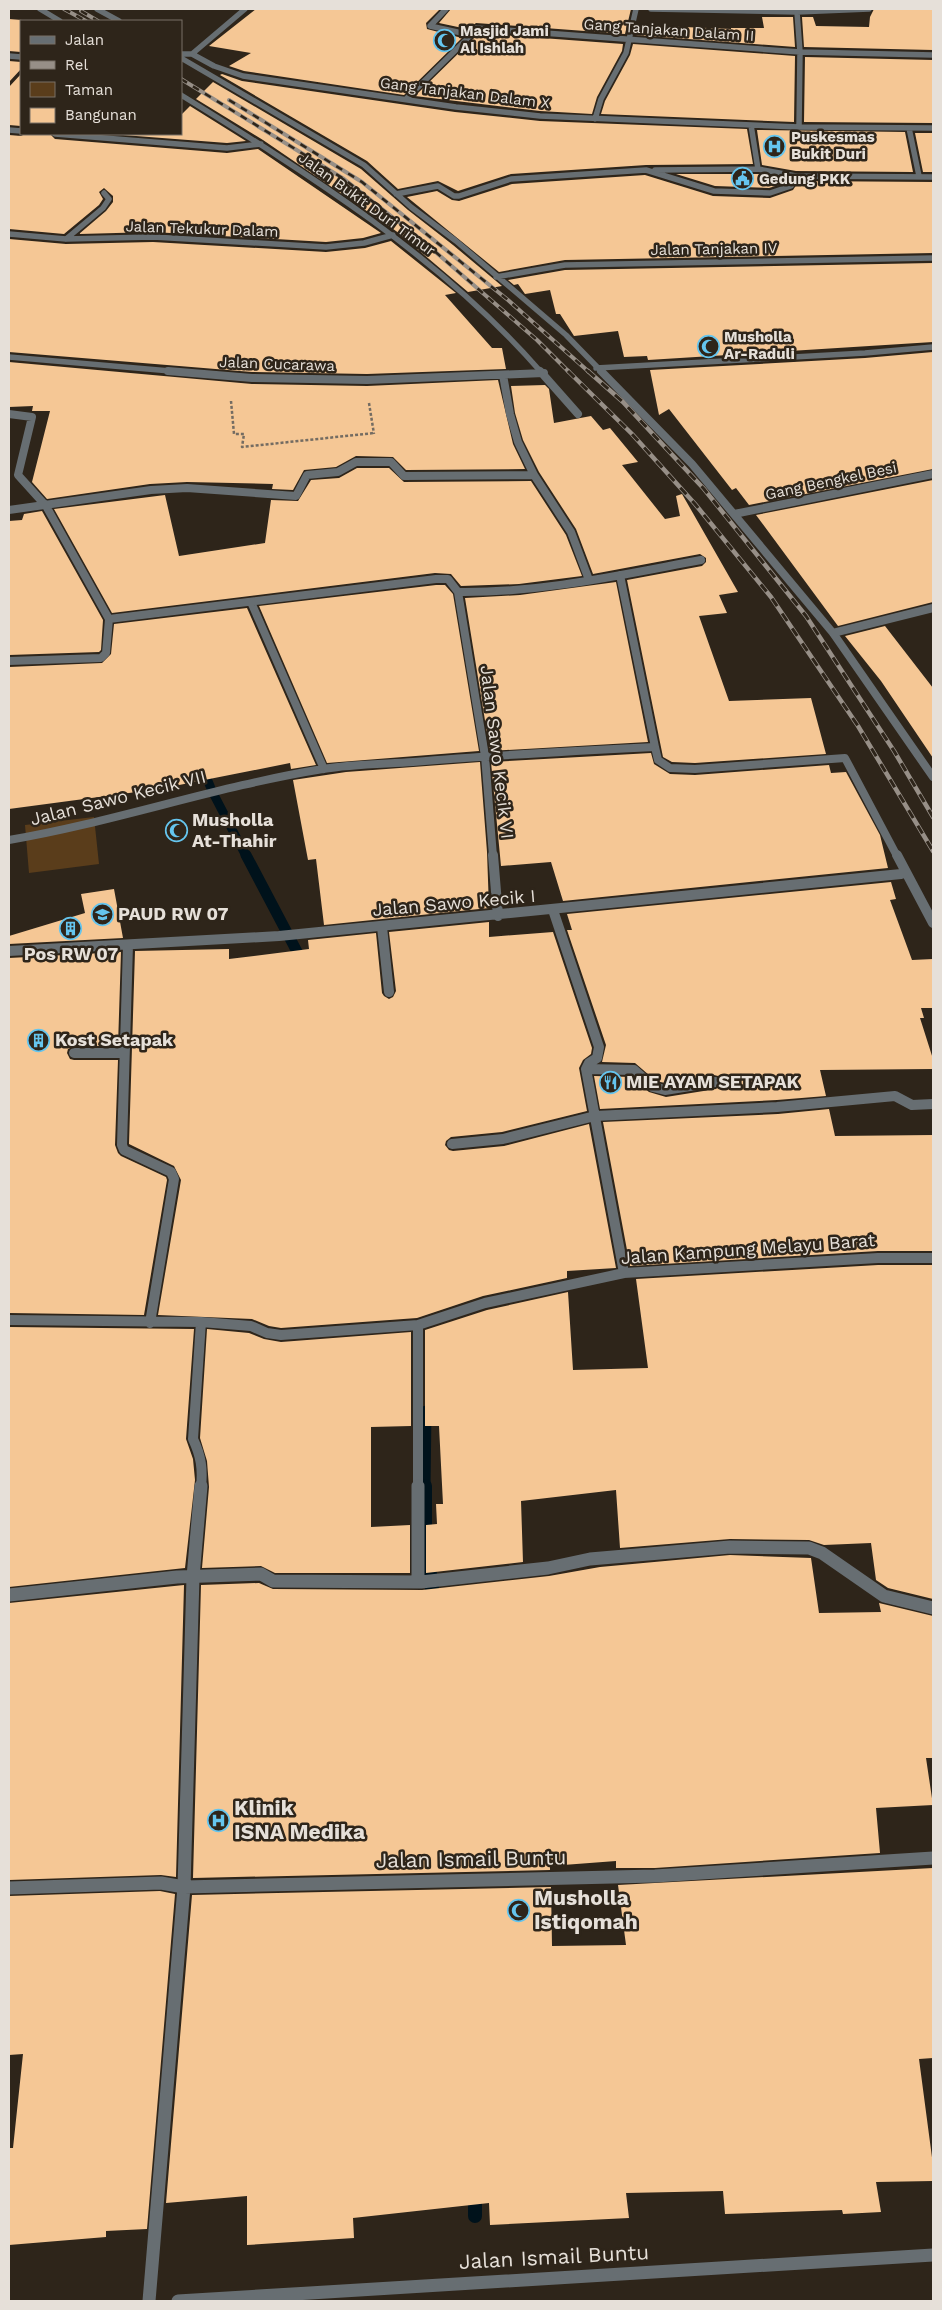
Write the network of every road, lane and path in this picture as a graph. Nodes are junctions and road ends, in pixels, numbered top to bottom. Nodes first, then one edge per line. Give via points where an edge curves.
1 (40, 9) edge
2 (97, 9) edge
3 (246, 9) edge
4 (446, 9) edge
5 (636, 9) edge
6 (651, 9) edge
7 (869, 9) edge
8 (797, 12) junction
9 (58, 20) edge
10 (117, 20) edge
11 (476, 28) dead end
12 (629, 39) junction
13 (800, 52) junction
14 (192, 54) junction
15 (933, 55) edge
16 (182, 56) edge
17 (182, 57) edge
18 (182, 96) edge
19 (406, 99) junction
20 (595, 119) junction
21 (751, 124) junction
22 (799, 127) junction
23 (909, 128) junction
24 (933, 128) edge
25 (67, 135) edge
26 (261, 144) junction
27 (758, 169) junction
28 (646, 170) junction
29 (796, 176) junction
30 (919, 176) junction
31 (933, 177) edge
32 (104, 193) dead end
33 (396, 194) junction
34 (9, 234) edge
35 (393, 235) junction
36 (66, 239) junction
37 (933, 258) edge
38 (496, 277) junction
39 (933, 347) edge
40 (9, 357) edge
41 (596, 368) junction
42 (544, 374) junction
43 (502, 375) junction
44 (228, 376) junction
45 (367, 380) junction
46 (9, 414) edge
47 (578, 414) dead end
48 (374, 432) junction
49 (374, 437) dead end
50 (933, 474) edge
51 (534, 475) junction
52 (46, 506) junction
53 (9, 510) edge
54 (734, 514) junction
55 (701, 560) dead end
56 (620, 575) junction
57 (589, 580) junction
58 (458, 592) junction
59 (251, 602) junction
60 (933, 608) edge
61 (109, 619) junction
62 (833, 633) junction
63 (9, 660) edge
64 (655, 747) junction
65 (485, 756) junction
66 (324, 769) junction
67 (933, 778) edge
68 (9, 840) edge
69 (901, 874) dead end
70 (553, 910) junction
71 (498, 916) junction
72 (933, 923) edge
73 (382, 927) junction
74 (128, 945) junction
75 (9, 951) edge
76 (390, 992) dead end
77 (74, 1053) dead end
78 (124, 1053) junction
79 (586, 1068) junction
80 (715, 1082) dead end
81 (933, 1104) edge
82 (594, 1116) junction
83 (452, 1144) dead end
84 (933, 1258) edge
85 (624, 1273) junction
86 (9, 1320) edge
87 (201, 1322) junction
88 (150, 1323) junction
89 (421, 1325) junction
90 (193, 1577) junction
91 (419, 1582) junction
92 (9, 1595) edge
93 (933, 1608) edge
94 (933, 1858) edge
95 (9, 1888) edge
96 (184, 1888) junction
97 (933, 2255) edge
98 (149, 2301) edge
99 (178, 2301) edge

1 - 9 street
2 - 10 street
3 - 14 street
4 - 19 street via 430,26 471,35
5 - 12 street
6 - 8 street
7 - 8 street
8 - 13 street
11 - 12 street, Gang Tanjakan Dalam II
12 - 13 street, Gang Tanjakan Dalam II
12 - 20 street via 626,53
13 - 15 street, Gang Tanjakan Dalam II
13 - 22 street
14 - 16 street, Gang Tanjakan Dalam X
14 - 19 street, Gang Tanjakan Dalam X via 243,76
17 - 33 street via 364,165
18 - 26 street, Jalan Bukit Duri Timur
19 - 20 street, Gang Tanjakan Dalam X via 540,116
20 - 21 street, Gang Tanjakan Dalam X
21 - 22 street, Gang Tanjakan Dalam X
21 - 27 street
22 - 23 street, Gang Tanjakan Dalam X
23 - 24 street, Gang Tanjakan Dalam X
23 - 30 street
25 - 26 street via 227,148
26 - 35 street, Jalan Bukit Duri Timur
27 - 28 street
27 - 29 street
28 - 29 street via 705,189 770,194 791,186
28 - 33 street via 511,179 459,196 438,186
29 - 30 street
30 - 31 street
32 - 36 street via 110,199 103,208
33 - 38 street
34 - 36 street, Jalan Tekukur Dalam
35 - 36 street, Jalan Tekukur Dalam via 364,243 326,247 153,237
35 - 42 street, Jalan Bukit Duri Timur via 432,267
37 - 38 street, Jalan Tanjakan IV via 564,265
38 - 41 street via 566,335
39 - 41 street
40 - 44 street, Jalan Cucarawa
41 - 54 street via 692,464
42 - 43 street, Jalan Cucarawa
42 - 47 street, Jalan Bukit Duri Timur
43 - 45 street, Jalan Cucarawa
43 - 51 street via 518,442
44 - 45 street, Jalan Cucarawa
44 - 48 path via 234,434 244,434 242,447
45 - 48 path
46 - 52 street via 32,417 18,475
48 - 49 path
50 - 54 street, Gang Bengkel Besi
51 - 52 street via 404,476 391,462 356,462 338,472 307,474 296,496 187,488 150,490
51 - 57 street via 571,532
52 - 53 street
52 - 61 street
54 - 62 street
55 - 56 street
56 - 57 street
56 - 64 street
57 - 58 street via 494,594
58 - 59 street via 450,581 443,579
58 - 65 street, Jalan Sawo Kecik VI
59 - 61 street
59 - 66 street
60 - 62 street
61 - 63 street via 106,653 101,658
62 - 67 street
64 - 65 street, Jalan Sawo Kecik VII
64 - 72 street via 658,760 670,768 687,769 844,758
65 - 66 street, Jalan Sawo Kecik VII
65 - 71 street, Jalan Sawo Kecik VI
66 - 68 street, Jalan Sawo Kecik VII via 235,786 138,814
69 - 70 street, Jalan Sawo Kecik I
70 - 71 street, Jalan Sawo Kecik I
70 - 79 street via 598,1047 597,1058
71 - 73 street, Jalan Sawo Kecik I
73 - 74 street, Jalan Sawo Kecik I
73 - 76 street
74 - 75 street, Jalan Sawo Kecik I
74 - 78 street
77 - 78 street
78 - 88 street via 122,1148 171,1172 174,1179
79 - 80 street via 634,1070 653,1087 664,1090
79 - 82 street
81 - 82 street via 912,1105 895,1096 777,1107
82 - 83 street via 503,1139
82 - 85 street
84 - 85 street, Jalan Kampung Melayu Barat via 878,1258
85 - 89 street, Jalan Kampung Melayu Barat via 485,1303
86 - 88 street, Jalan Kampung Melayu Barat
87 - 88 street, Jalan Kampung Melayu Barat
87 - 89 street, Jalan Kampung Melayu Barat via 251,1326 281,1335
87 - 90 street via 193,1439 203,1469
89 - 91 street
90 - 91 street via 261,1574 279,1582
90 - 92 street
90 - 96 street
91 - 93 street via 548,1568 590,1559 721,1548 809,1548 884,1596
94 - 96 street, Jalan Ismail Buntu via 655,1876
95 - 96 street, Jalan Ismail Buntu via 160,1883
96 - 98 street
97 - 99 street, Jalan Ismail Buntu

